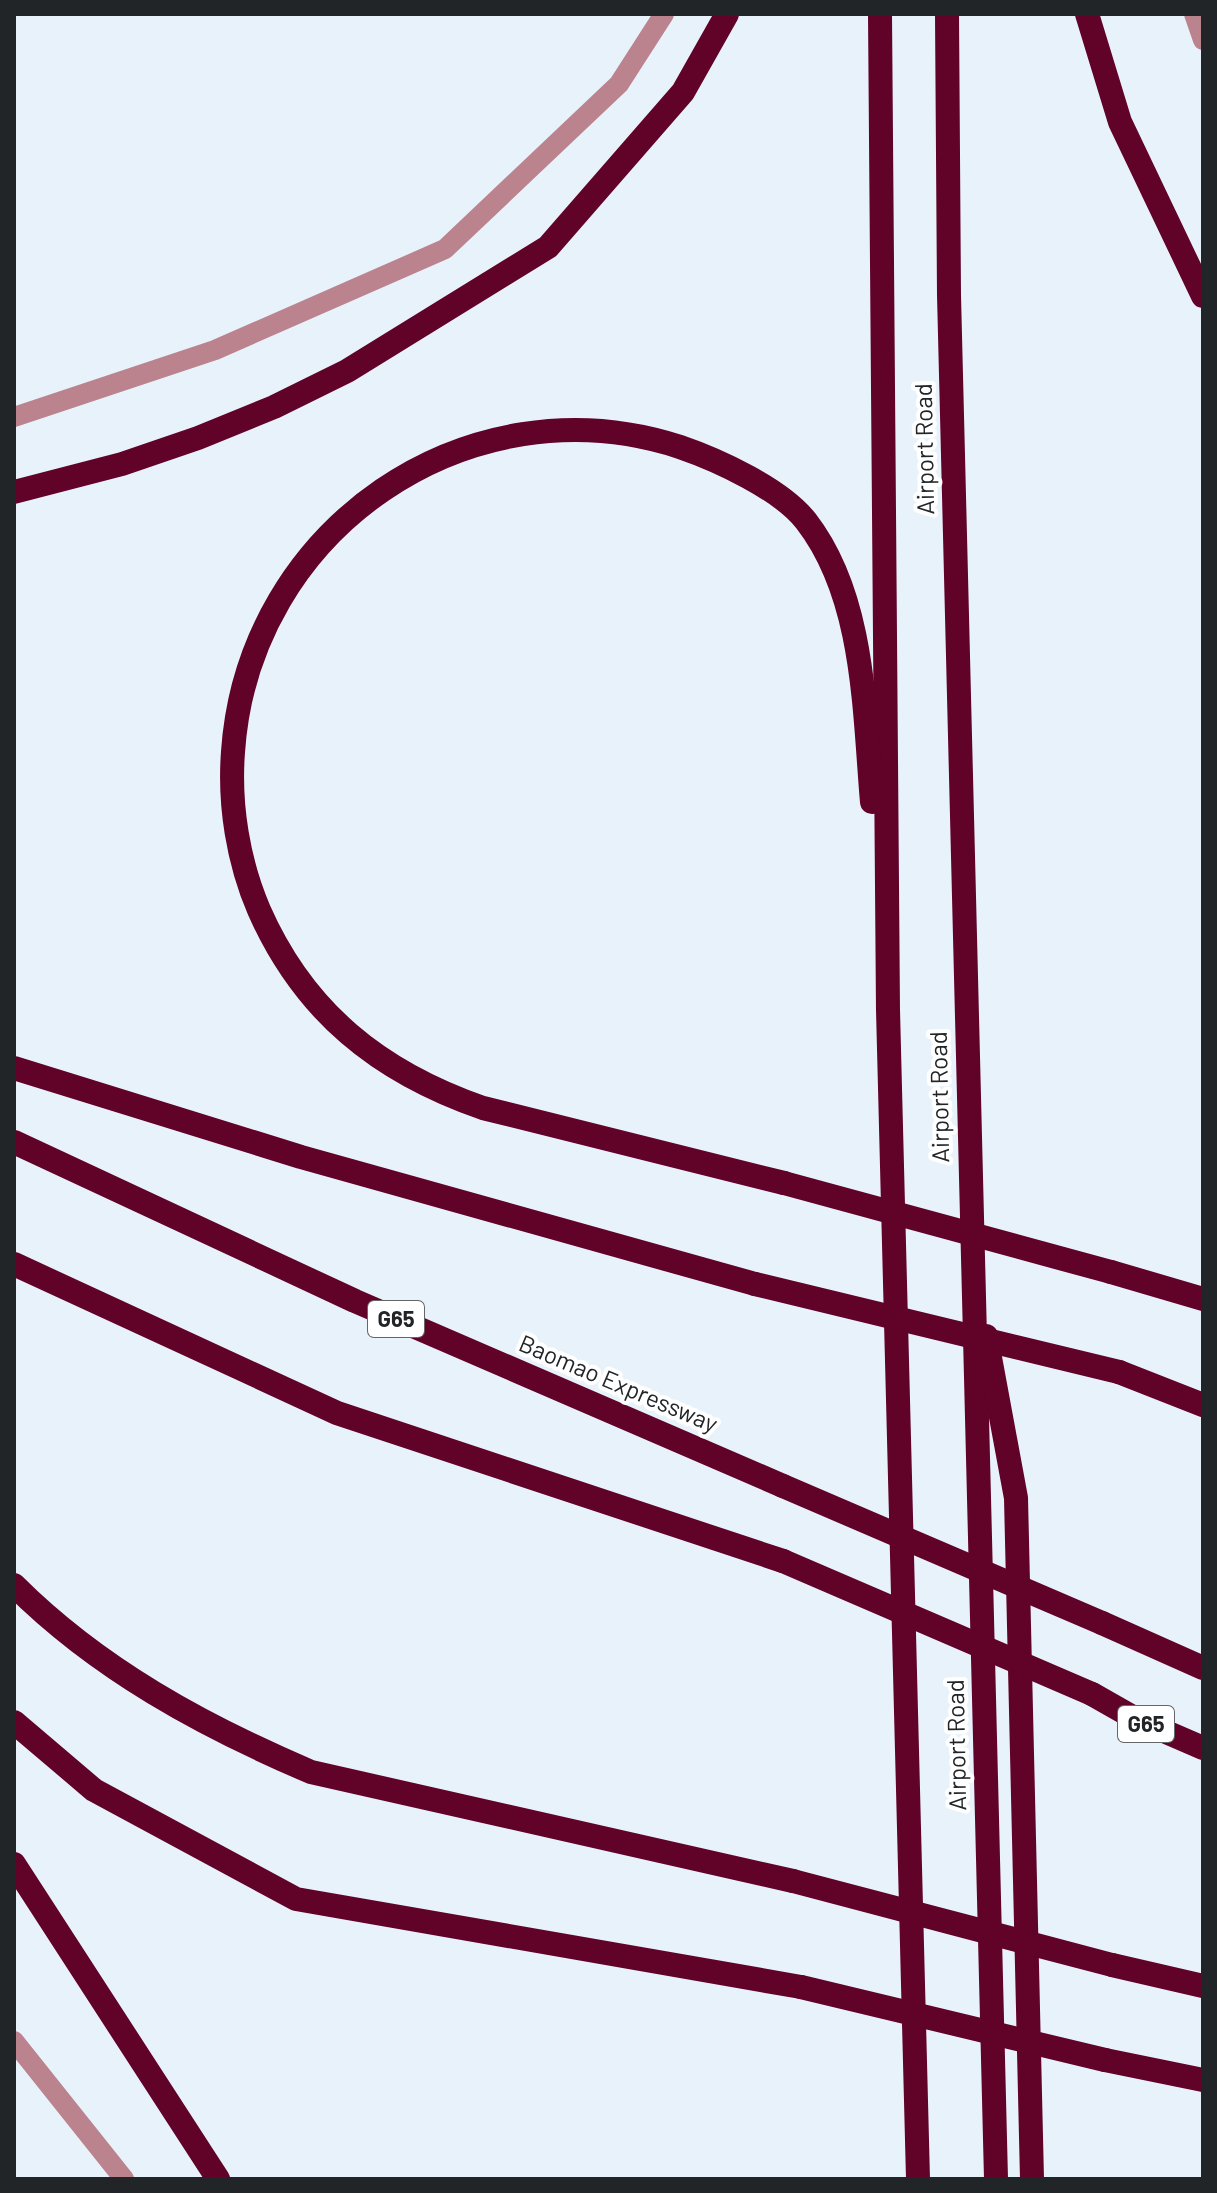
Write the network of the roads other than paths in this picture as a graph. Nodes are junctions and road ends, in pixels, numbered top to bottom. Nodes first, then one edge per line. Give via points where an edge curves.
1 (664, 14) edge
2 (727, 14) edge
3 (880, 14) edge
4 (947, 14) edge
5 (1087, 14) edge
6 (1194, 14) edge
7 (1203, 40) edge
8 (1203, 296) edge
9 (14, 417) edge
10 (43, 486) junction
11 (14, 492) edge
12 (14, 499) edge
13 (888, 1010) junction
14 (14, 1068) edge
15 (14, 1142) edge
16 (972, 1262) junction
17 (14, 1264) edge
18 (1203, 1299) edge
19 (1203, 1405) edge
20 (14, 1585) edge
21 (1203, 1668) edge
22 (14, 1722) edge
23 (1203, 1748) edge
24 (14, 1864) edge
25 (1203, 1986) edge
26 (14, 2041) edge
27 (1203, 2080) edge
28 (124, 2179) edge
29 (218, 2179) edge
30 (918, 2179) edge
31 (996, 2179) edge
32 (1032, 2179) edge

1 - 9 street via 619,84 445,249 215,350
2 - 10 highway via 683,92 548,247 347,371 274,407 122,464
3 - 13 highway, Airport Road
4 - 16 highway, Airport Road
5 - 8 highway via 1120,122
6 - 7 street
10 - 11 highway
10 - 12 highway
13 - 18 highway, bridge via 861,667 836,573 804,518 771,492 698,453 618,433 535,432 494,439 417,468 381,490 348,515 293,577 266,626 242,691 231,773 234,815 241,856 269,933 315,1000 374,1055 408,1077 483,1108 784,1183
13 - 30 highway, Airport Road
14 - 19 highway, bridge via 316,1161 755,1284 1119,1372
15 - 21 highway, Baomao Expressway / G65, bridge via 355,1301
16 - 31 highway, Airport Road
16 - 32 highway via 1016,1498
17 - 23 highway, G65, bridge via 337,1413 783,1561 1092,1694
20 - 25 highway, bridge via 132,1680 237,1740 311,1772 793,1881
22 - 27 highway, bridge via 94,1790 296,1899 801,1987
24 - 29 highway
26 - 28 street

